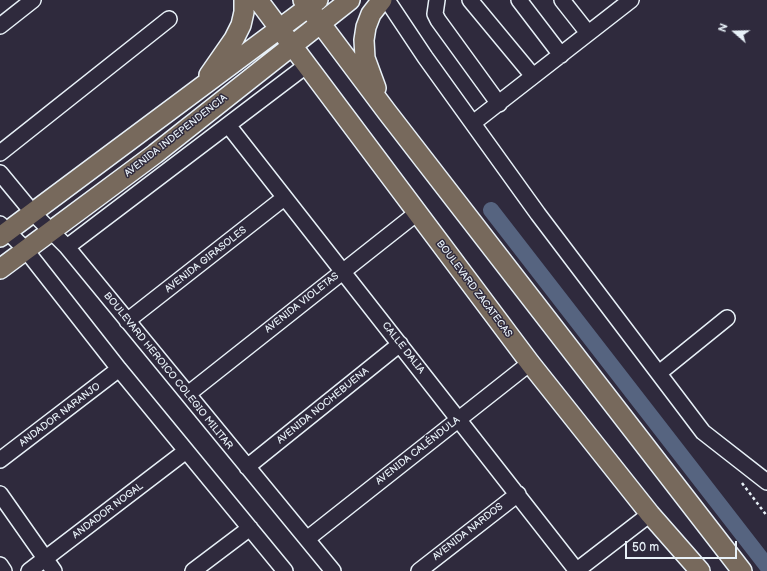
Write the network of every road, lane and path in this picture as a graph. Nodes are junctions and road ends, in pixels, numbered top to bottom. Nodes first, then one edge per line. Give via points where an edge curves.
1 (33, 0) edge
2 (244, 0) edge
3 (258, 0) edge
4 (350, 0) edge
5 (382, 0) edge
6 (387, 0) edge
7 (437, 0) edge
8 (470, 0) edge
9 (519, 0) edge
10 (562, 0) edge
11 (631, 0) edge
12 (310, 2) edge
13 (614, 5) edge
14 (169, 19) dead end
15 (321, 24) junction
16 (0, 26) edge
17 (280, 29) junction
18 (588, 33) junction
19 (292, 46) junction
20 (561, 55) junction
21 (307, 66) junction
22 (533, 76) junction
23 (196, 92) junction
24 (498, 104) junction
25 (387, 112) junction
26 (473, 123) junction
27 (228, 125) junction
28 (0, 153) edge
29 (0, 173) edge
30 (284, 198) junction
31 (33, 213) junction
32 (416, 213) junction
33 (51, 230) junction
34 (2, 231) edge
35 (67, 247) junction
36 (25, 249) junction
37 (0, 269) edge
38 (344, 271) junction
39 (727, 318) dead end
40 (127, 321) junction
41 (400, 344) junction
42 (530, 363) junction
43 (119, 370) junction
44 (659, 374) junction
45 (188, 394) junction
46 (459, 419) junction
47 (186, 451) junction
48 (0, 460) edge
49 (247, 467) junction
50 (767, 482) edge
51 (0, 494) edge
52 (518, 494) junction
53 (650, 514) junction
54 (250, 528) junction
55 (307, 539) junction
56 (45, 559) junction
57 (0, 565) edge
58 (4, 571) edge
59 (29, 571) edge
60 (54, 571) edge
61 (193, 571) edge
62 (285, 571) edge
63 (333, 571) edge
64 (419, 571) edge
65 (576, 571) edge
66 (700, 571) edge
67 (742, 571) edge

1 - 16 street
2 - 23 main road via 242,19 234,39
3 - 17 main road, BOULEVARD ZACATECAS
4 - 15 main road, AVENIDA INDEPENDENCIA
5 - 25 main road via 371,14 364,40 370,76
6 - 26 street
7 - 24 street via 435,14 438,20
8 - 22 street
9 - 20 street
10 - 18 street
11 - 13 street
12 - 15 main road
12 - 17 main road
13 - 18 street
14 - 28 street
15 - 19 main road, AVENIDA INDEPENDENCIA
15 - 25 main road
17 - 19 main road, BOULEVARD ZACATECAS
17 - 23 main road
18 - 20 street
19 - 21 main road, BOULEVARD ZACATECAS
19 - 33 main road, AVENIDA INDEPENDENCIA via 155,154
20 - 22 street
21 - 27 street
21 - 32 main road, BOULEVARD ZACATECAS
22 - 24 street
23 - 31 main road
24 - 26 street
25 - 67 main road
26 - 44 street
27 - 30 street, CALLE DALIA
27 - 35 street
29 - 31 street, BOULEVARD HEROICO COLEGIO MILITAR
30 - 38 street, CALLE DALIA
30 - 40 street, AVENIDA GIRASOLES
31 - 33 street, BOULEVARD HEROICO COLEGIO MILITAR
31 - 34 main road
32 - 38 street, AVENIDA VIOLETAS
32 - 42 main road, BOULEVARD ZACATECAS
33 - 35 street, BOULEVARD HEROICO COLEGIO MILITAR
33 - 36 main road, AVENIDA INDEPENDENCIA
34 - 36 street
35 - 40 street, BOULEVARD HEROICO COLEGIO MILITAR
36 - 37 main road, AVENIDA INDEPENDENCIA
36 - 43 street
38 - 41 street, CALLE DALIA
38 - 45 street, AVENIDA VIOLETAS
39 - 44 street
40 - 45 street, BOULEVARD HEROICO COLEGIO MILITAR
41 - 46 street, CALLE DALIA
41 - 49 street, AVENIDA NOCHEBUENA
42 - 46 street, AVENIDA CALÉNDULA
42 - 53 main road, BOULEVARD ZACATECAS
43 - 47 street
43 - 48 street, ANDADOR NARANJO
44 - 50 street via 704,432
45 - 49 street, BOULEVARD HEROICO COLEGIO MILITAR
46 - 52 street, CALLE DALIA
46 - 55 street, AVENIDA CALÉNDULA
47 - 54 street
47 - 56 street, ANDADOR NOGAL
49 - 55 street, BOULEVARD HEROICO COLEGIO MILITAR
51 - 56 street
52 - 64 street, AVENIDA NARDOS
52 - 65 street, CALLE DALIA
53 - 65 street
53 - 66 main road, BOULEVARD ZACATECAS
54 - 61 street
54 - 62 street
55 - 63 street, BOULEVARD HEROICO COLEGIO MILITAR
56 - 59 street, ANDADOR NOGAL
56 - 60 street
57 - 58 street

